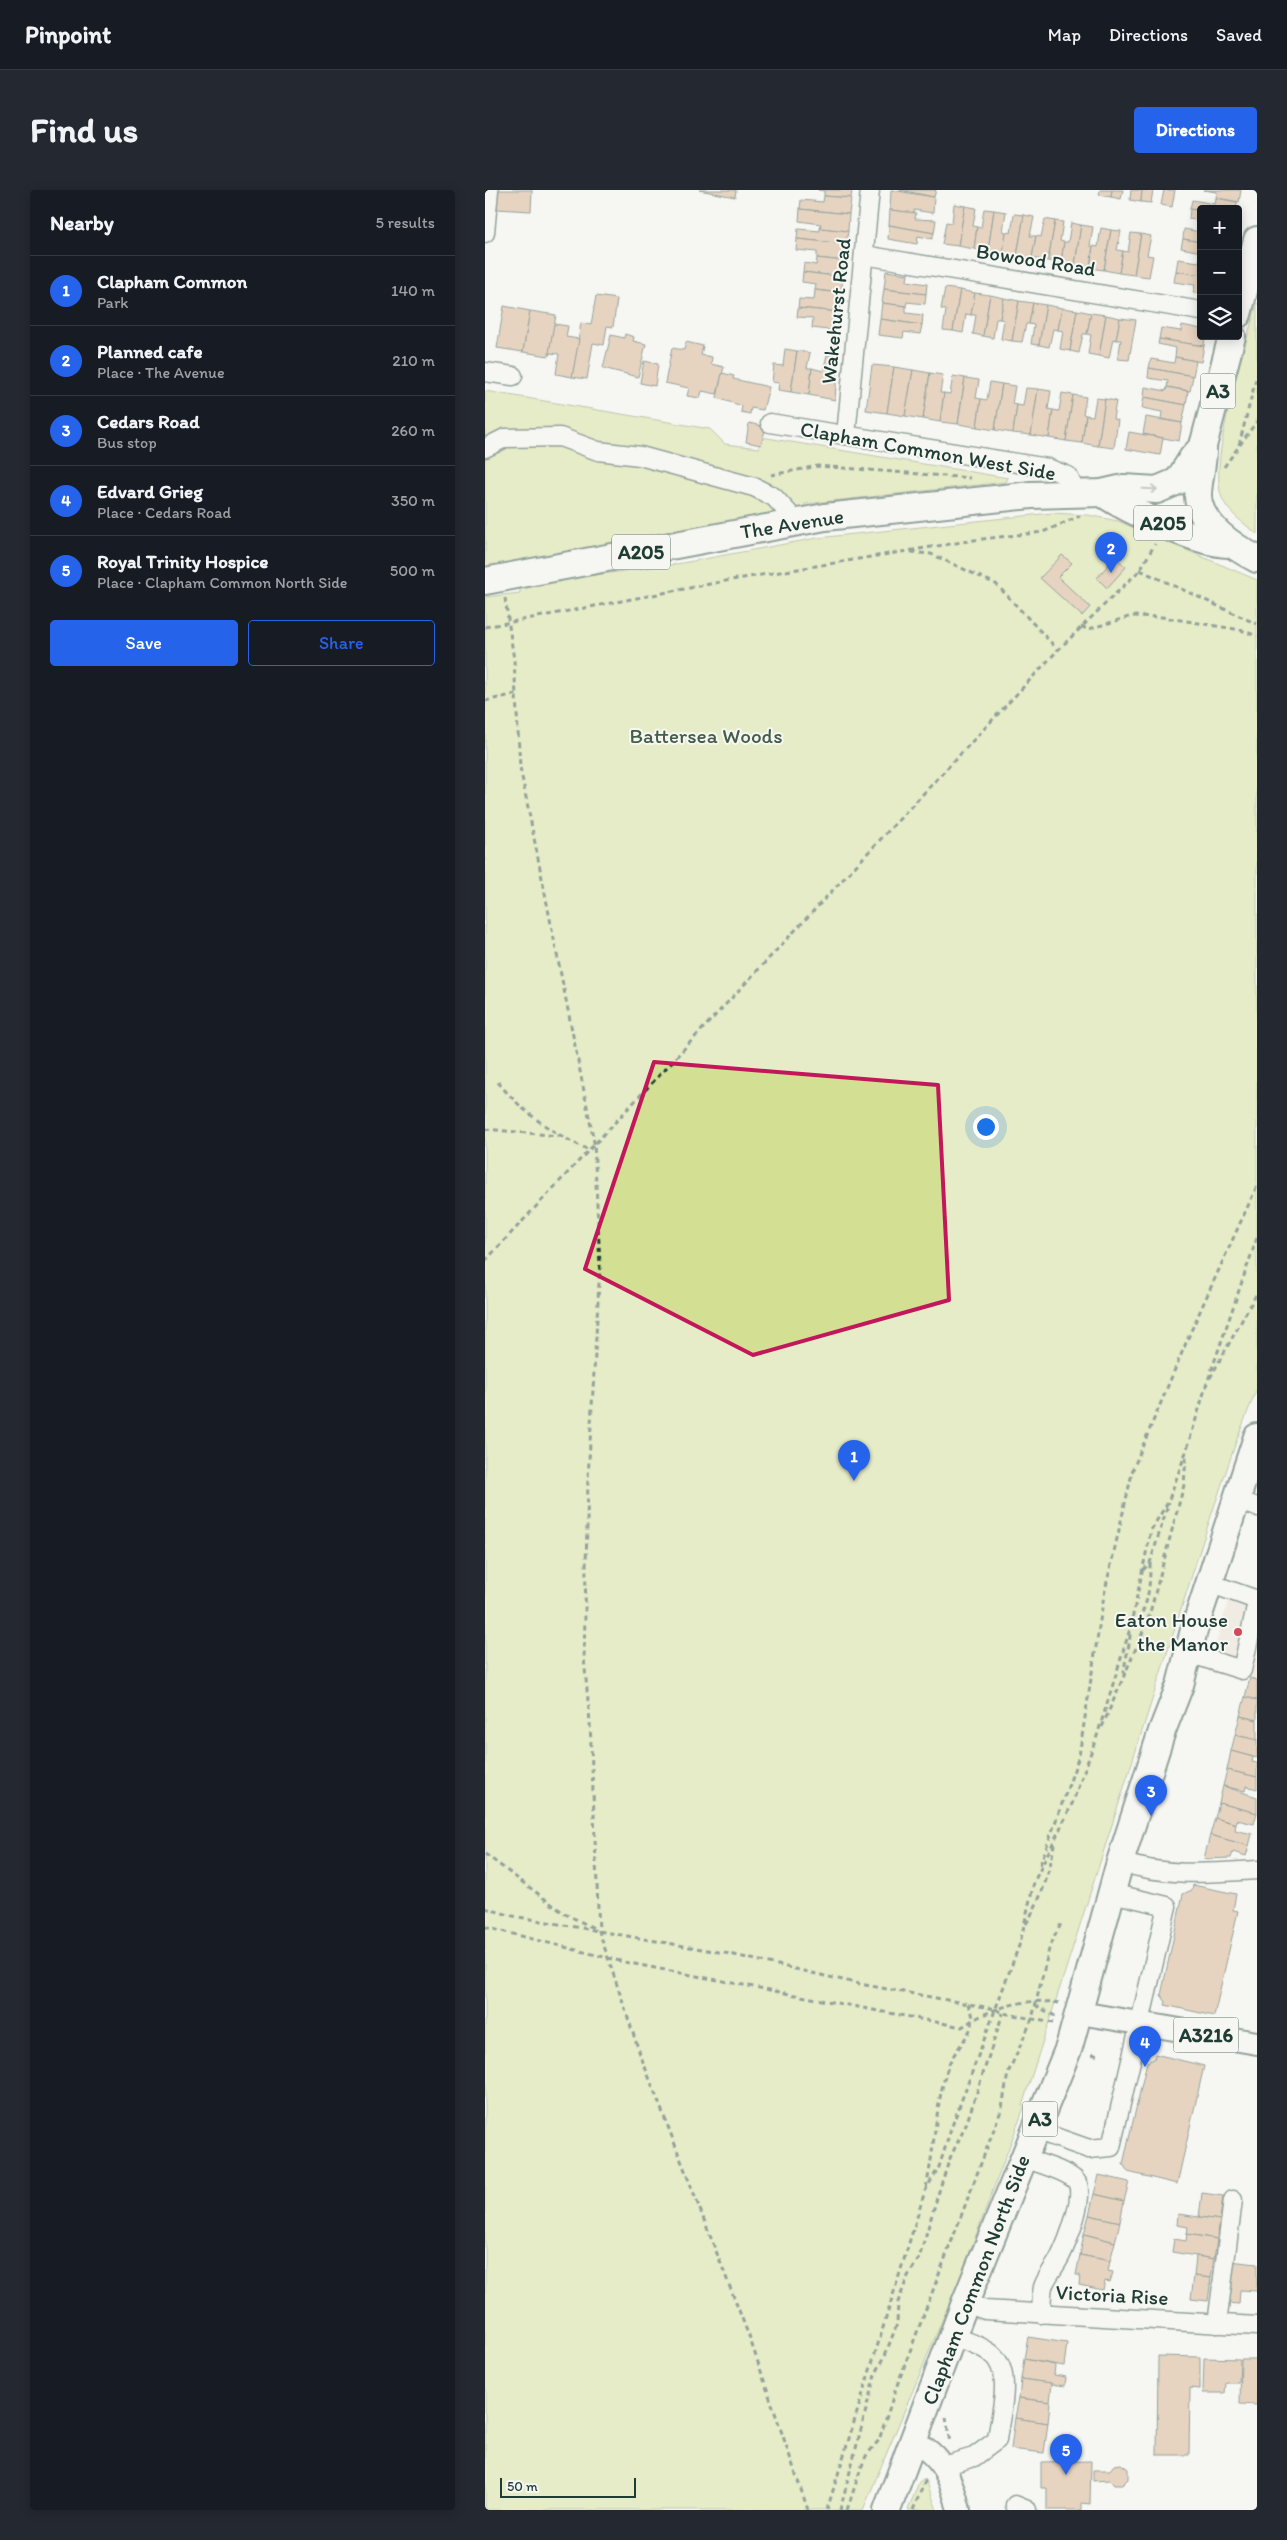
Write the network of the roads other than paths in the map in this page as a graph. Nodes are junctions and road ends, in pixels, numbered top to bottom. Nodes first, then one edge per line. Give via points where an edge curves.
1 (489, 190) edge
2 (870, 190) edge
3 (485, 233) edge
4 (1257, 240) edge
5 (864, 255) junction
6 (1242, 298) edge
7 (1197, 310) edge
8 (1231, 340) edge
9 (485, 372) edge
10 (513, 376) dead end
11 (770, 423) dead end
12 (846, 435) junction
13 (1203, 446) junction
14 (485, 448) edge
15 (1102, 493) junction
16 (1080, 502) junction
17 (796, 521) junction
18 (1228, 544) junction
19 (1257, 559) edge
20 (494, 587) edge
21 (1257, 1437) edge
22 (1246, 1503) edge
23 (1209, 1582) junction
24 (1257, 1601) edge
25 (1188, 1653) junction
26 (1120, 1862) junction
27 (1257, 1870) edge
28 (1112, 1893) junction
29 (1079, 2013) junction
30 (1141, 2024) junction
31 (1257, 2043) edge
32 (1035, 2130) junction
33 (1024, 2158) junction
34 (1233, 2200) dead end
35 (965, 2304) junction
36 (1041, 2314) junction
37 (1217, 2324) junction
38 (1257, 2326) edge
39 (953, 2336) junction
40 (913, 2442) junction
41 (942, 2468) junction
42 (887, 2510) edge
43 (959, 2510) edge

1 - 3 street
2 - 5 street, Wakehurst Road
4 - 6 highway
5 - 7 street, Bowood Road
5 - 12 street, Wakehurst Road
8 - 13 highway, A3
9 - 10 street
11 - 12 street, Clapham Common West Side
12 - 16 street, Clapham Common West Side via 1048,468 1068,476
15 -> 13 highway, A205 via 1124,488 1166,488 1178,481
13 - 18 highway, A3 via 1198,497 1207,518
14 - 17 street via 505,438 560,437 598,451 640,456 754,487 775,497
15 - 16 highway, The Avenue / A205
15 - 18 highway, A205 via 1120,505 1211,543
16 - 17 highway, The Avenue / A205 via 1031,495
17 - 20 highway, The Avenue / A205
18 - 19 highway, A3
21 - 22 highway, Clapham Common North Side / A3
22 - 23 highway, Clapham Common North Side / A3
23 - 24 street
23 - 25 highway, Clapham Common North Side / A3
24 - 25 street via 1242,1670
25 - 26 highway, Clapham Common North Side / A3
26 - 27 street via 1145,1870 1173,1873
26 - 28 highway, Clapham Common North Side / A3
28 - 29 highway, Clapham Common North Side / A3
28 - 30 street via 1167,1906
29 - 30 main road, A3216
29 - 32 highway, Clapham Common North Side / A3 via 1065,2059
30 - 31 main road, A3216
30 - 32 street via 1111,2147 1089,2150
32 - 33 highway, Clapham Common North Side / A3
33 - 35 highway, Clapham Common North Side / A3
33 - 36 street via 1067,2174 1080,2186 1078,2208 1061,2255 1043,2286
34 - 37 street
35 - 36 street, Victoria Rise via 985,2310
35 - 39 highway, Clapham Common North Side / A3
36 - 37 street, Victoria Rise
37 - 38 street, Victoria Rise
39 - 40 highway, Clapham Common North Side / A3
39 - 41 street via 988,2351 1003,2368 1004,2380 997,2440 974,2457
40 - 41 main road via 927,2448
40 - 42 highway, A3
41 - 43 main road

